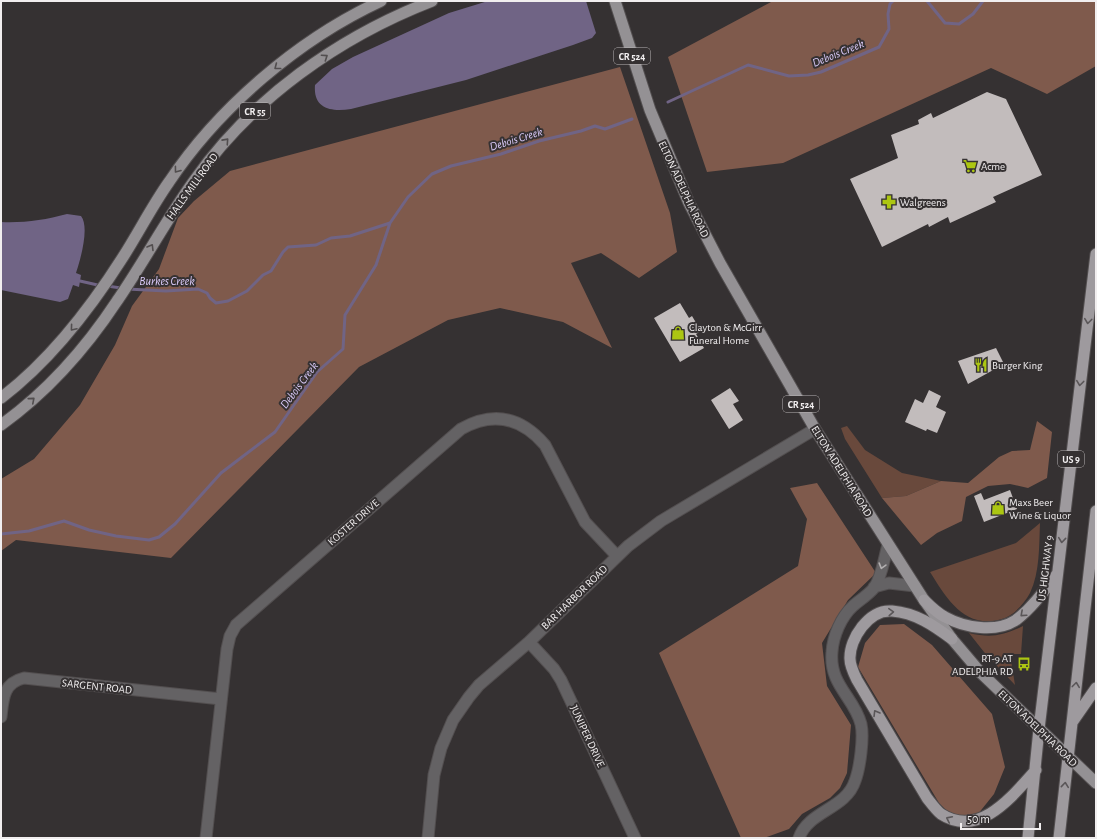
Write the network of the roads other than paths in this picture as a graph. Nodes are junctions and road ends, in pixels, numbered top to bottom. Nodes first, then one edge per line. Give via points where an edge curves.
1 (381, 1) edge
2 (432, 1) edge
3 (615, 1) edge
4 (1096, 254) edge
5 (1, 398) edge
6 (1, 424) edge
7 (815, 429) junction
8 (1096, 518) edge
9 (888, 545) junction
10 (617, 556) junction
11 (1058, 574) junction
12 (1092, 577) edge
13 (914, 586) junction
14 (874, 587) junction
15 (924, 600) junction
16 (952, 639) junction
17 (529, 642) junction
18 (1096, 688) edge
19 (221, 699) junction
20 (1, 717) edge
21 (1071, 723) junction
22 (1039, 729) junction
23 (1069, 758) junction
24 (1036, 770) junction
25 (1096, 783) edge
26 (206, 838) edge
27 (428, 838) edge
28 (635, 838) edge
29 (799, 838) edge
30 (1028, 838) edge
31 (1059, 838) edge

1 -> 5 main road, HALLS MILL ROAD / CR 55 via 336,25 303,47 258,82 233,107 177,170 97,297 76,324 51,352
6 -> 2 main road, HALLS MILL ROAD / CR 55 via 52,382 83,347 118,301 194,180 219,149 256,111 293,79 346,43 383,22
3 - 7 main road, ELTON ADELPHIA ROAD / CR 524 via 650,110 686,196 720,263
4 -> 11 highway, US HIGHWAY 9 / US 9
7 - 9 main road, ELTON ADELPHIA ROAD / CR 524
7 - 10 street, BAR HARBOR ROAD via 661,521
8 - 12 highway
9 - 13 main road, ELTON ADELPHIA ROAD / CR 524
9 -> 14 street
10 - 17 street, BAR HARBOR ROAD
10 - 19 street, KOSTER DRIVE via 585,522 545,444 536,434 506,420 491,419 472,423 461,429 244,616 230,636
11 -> 15 highway via 1023,614 1014,621 996,627 964,626 944,617
11 - 22 highway, US HIGHWAY 9 / US 9
21 -> 12 highway
13 - 14 street via 889,583
13 - 15 main road, ELTON ADELPHIA ROAD / CR 524
14 - 29 street via 851,608 842,621 832,653 836,679 861,724 858,772 847,796 809,823
15 - 16 main road, ELTON ADELPHIA ROAD / CR 524
16 - 22 main road, ELTON ADELPHIA ROAD / CR 524 via 980,672
24 -> 16 highway via 1004,807 978,822 959,823 941,815 927,798 856,680 850,660 852,640 860,628 874,616 890,611 909,614 929,622
17 - 27 street, BAR HARBOR ROAD via 479,685 453,720 437,760
17 - 28 street, JUNIPER DRIVE via 561,680
18 - 21 highway
19 - 20 street, SARGENT ROAD via 24,678 14,682 3,695
19 - 26 street, KOSTER DRIVE
21 - 23 highway
22 - 23 main road, ELTON ADELPHIA ROAD / CR 524
22 - 24 highway, US HIGHWAY 9 / US 9
23 - 25 main road, ELTON ADELPHIA ROAD / CR 524
31 -> 23 highway
24 - 30 highway, US HIGHWAY 9 / US 9

